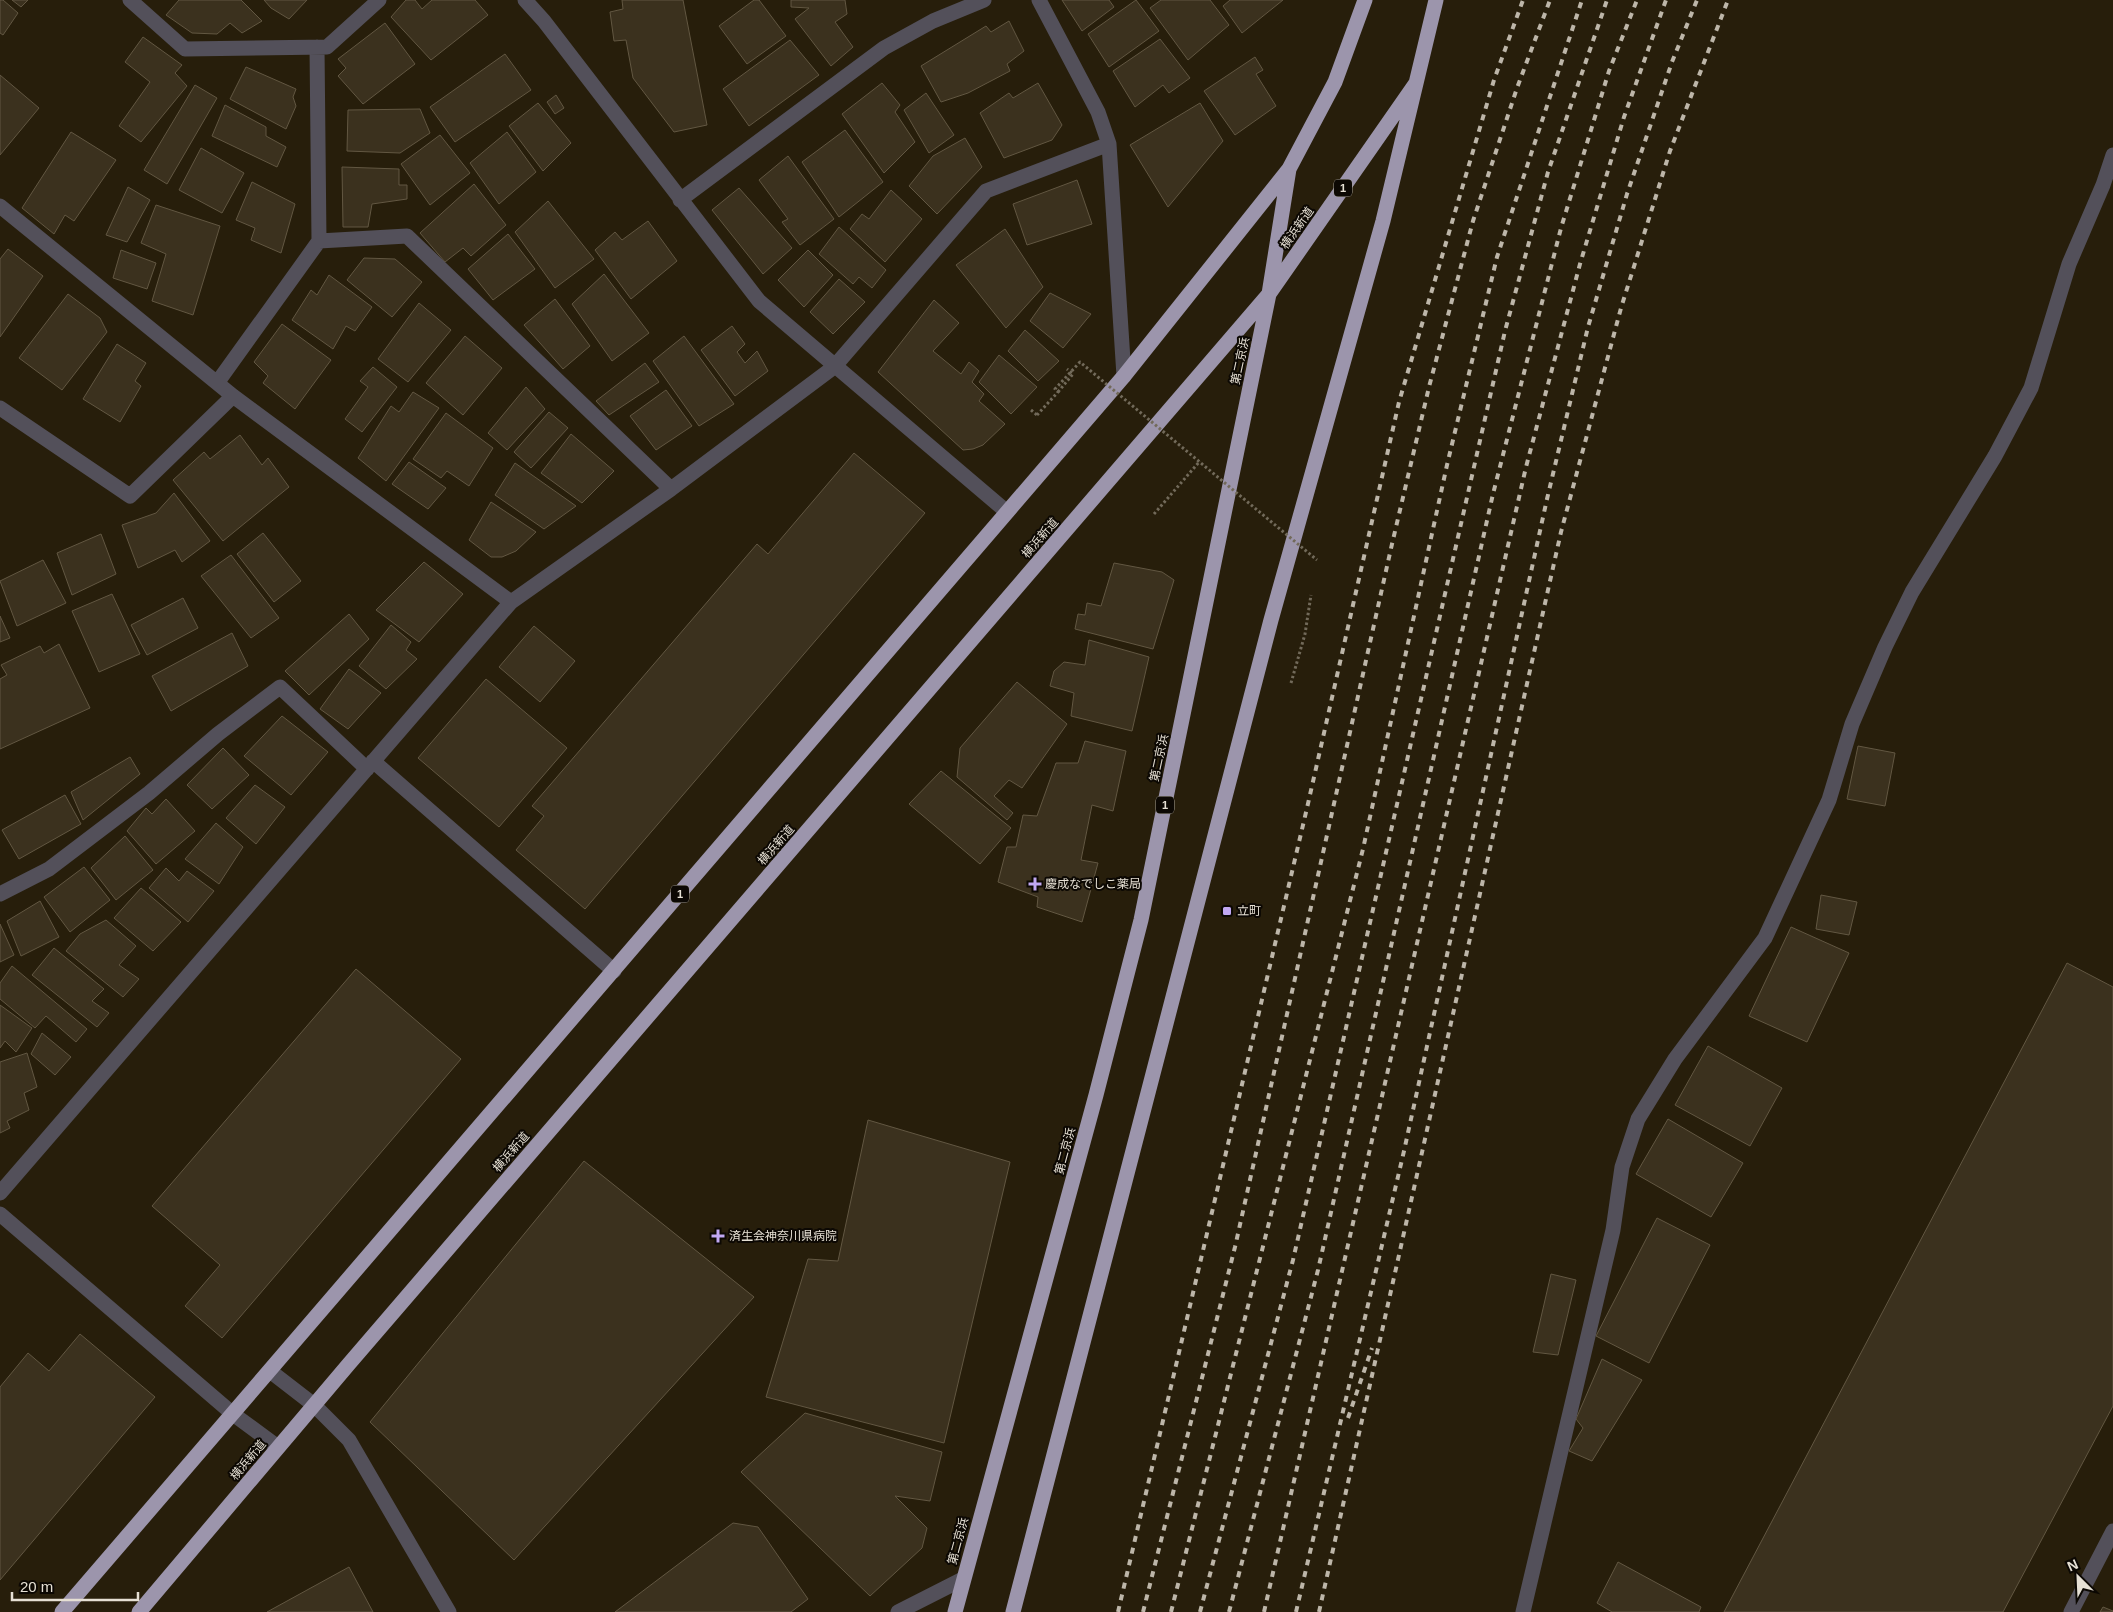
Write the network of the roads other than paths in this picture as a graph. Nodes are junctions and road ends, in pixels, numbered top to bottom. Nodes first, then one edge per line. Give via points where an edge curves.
1 (130, 0) edge
2 (378, 0) edge
3 (525, 0) edge
4 (984, 0) edge
5 (1039, 0) edge
6 (1365, 0) edge
7 (1436, 0) edge
8 (317, 47) junction
9 (1416, 83) junction
10 (1109, 144) junction
11 (2113, 154) edge
12 (1289, 169) junction
13 (680, 200) junction
14 (0, 206) edge
15 (319, 241) junction
16 (1269, 294) junction
17 (834, 367) junction
18 (1124, 376) junction
19 (217, 383) junction
20 (233, 396) junction
21 (0, 408) edge
22 (671, 489) junction
23 (1007, 512) junction
24 (511, 602) junction
25 (370, 765) junction
26 (0, 894) edge
27 (614, 970) junction
28 (0, 1193) edge
29 (0, 1214) edge
30 (270, 1371) junction
31 (314, 1405) junction
32 (233, 1414) junction
33 (278, 1447) junction
34 (2113, 1531) edge
35 (963, 1578) junction
36 (62, 1612) edge
37 (139, 1612) edge
38 (449, 1612) edge
39 (898, 1612) edge
40 (955, 1612) edge
41 (1014, 1612) edge
42 (1523, 1612) edge
43 (2071, 1612) edge

1 - 8 street via 185,49
2 - 8 street via 327,47
3 - 13 street
4 - 13 street via 884,48
5 - 10 street via 1098,112
6 - 12 highway, 第二京浜 / 1 via 1335,82
7 - 9 highway, 1
8 - 15 street
9 - 16 highway, 横浜新道 / 1
9 - 41 highway, 1 via 1383,221 1271,620
10 - 17 street via 986,191
10 - 18 street
11 - 42 street via 2069,264 2031,388 1995,456 1912,592 1885,647 1852,724 1829,800 1765,938 1675,1059 1638,1119 1622,1167 1613,1230
12 - 16 highway, 第二京浜 / 1
12 - 18 highway, 1
13 - 17 street via 759,301
14 - 19 street
15 - 19 street
15 - 22 street via 407,236
16 - 31 highway, 横浜新道 / 1
16 - 35 highway, 第二京浜 / 1 via 1141,920 1094,1104
17 - 22 street
17 - 23 street
18 - 23 highway, 1
19 - 20 street
20 - 21 street via 130,496
20 - 24 street
22 - 24 street
23 - 27 highway, 1
24 - 25 street
25 - 26 street via 280,687 149,793 48,869
25 - 27 street
25 - 28 street
27 - 30 highway, 1
29 - 32 street
30 - 31 street
30 - 32 highway, 1
31 - 33 highway, 横浜新道 / 1
31 - 38 street via 349,1440
32 - 33 street
32 - 36 highway, 1
33 - 37 highway, 横浜新道 / 1
34 - 43 street
35 - 39 street
35 - 40 highway, 第二京浜 / 1

